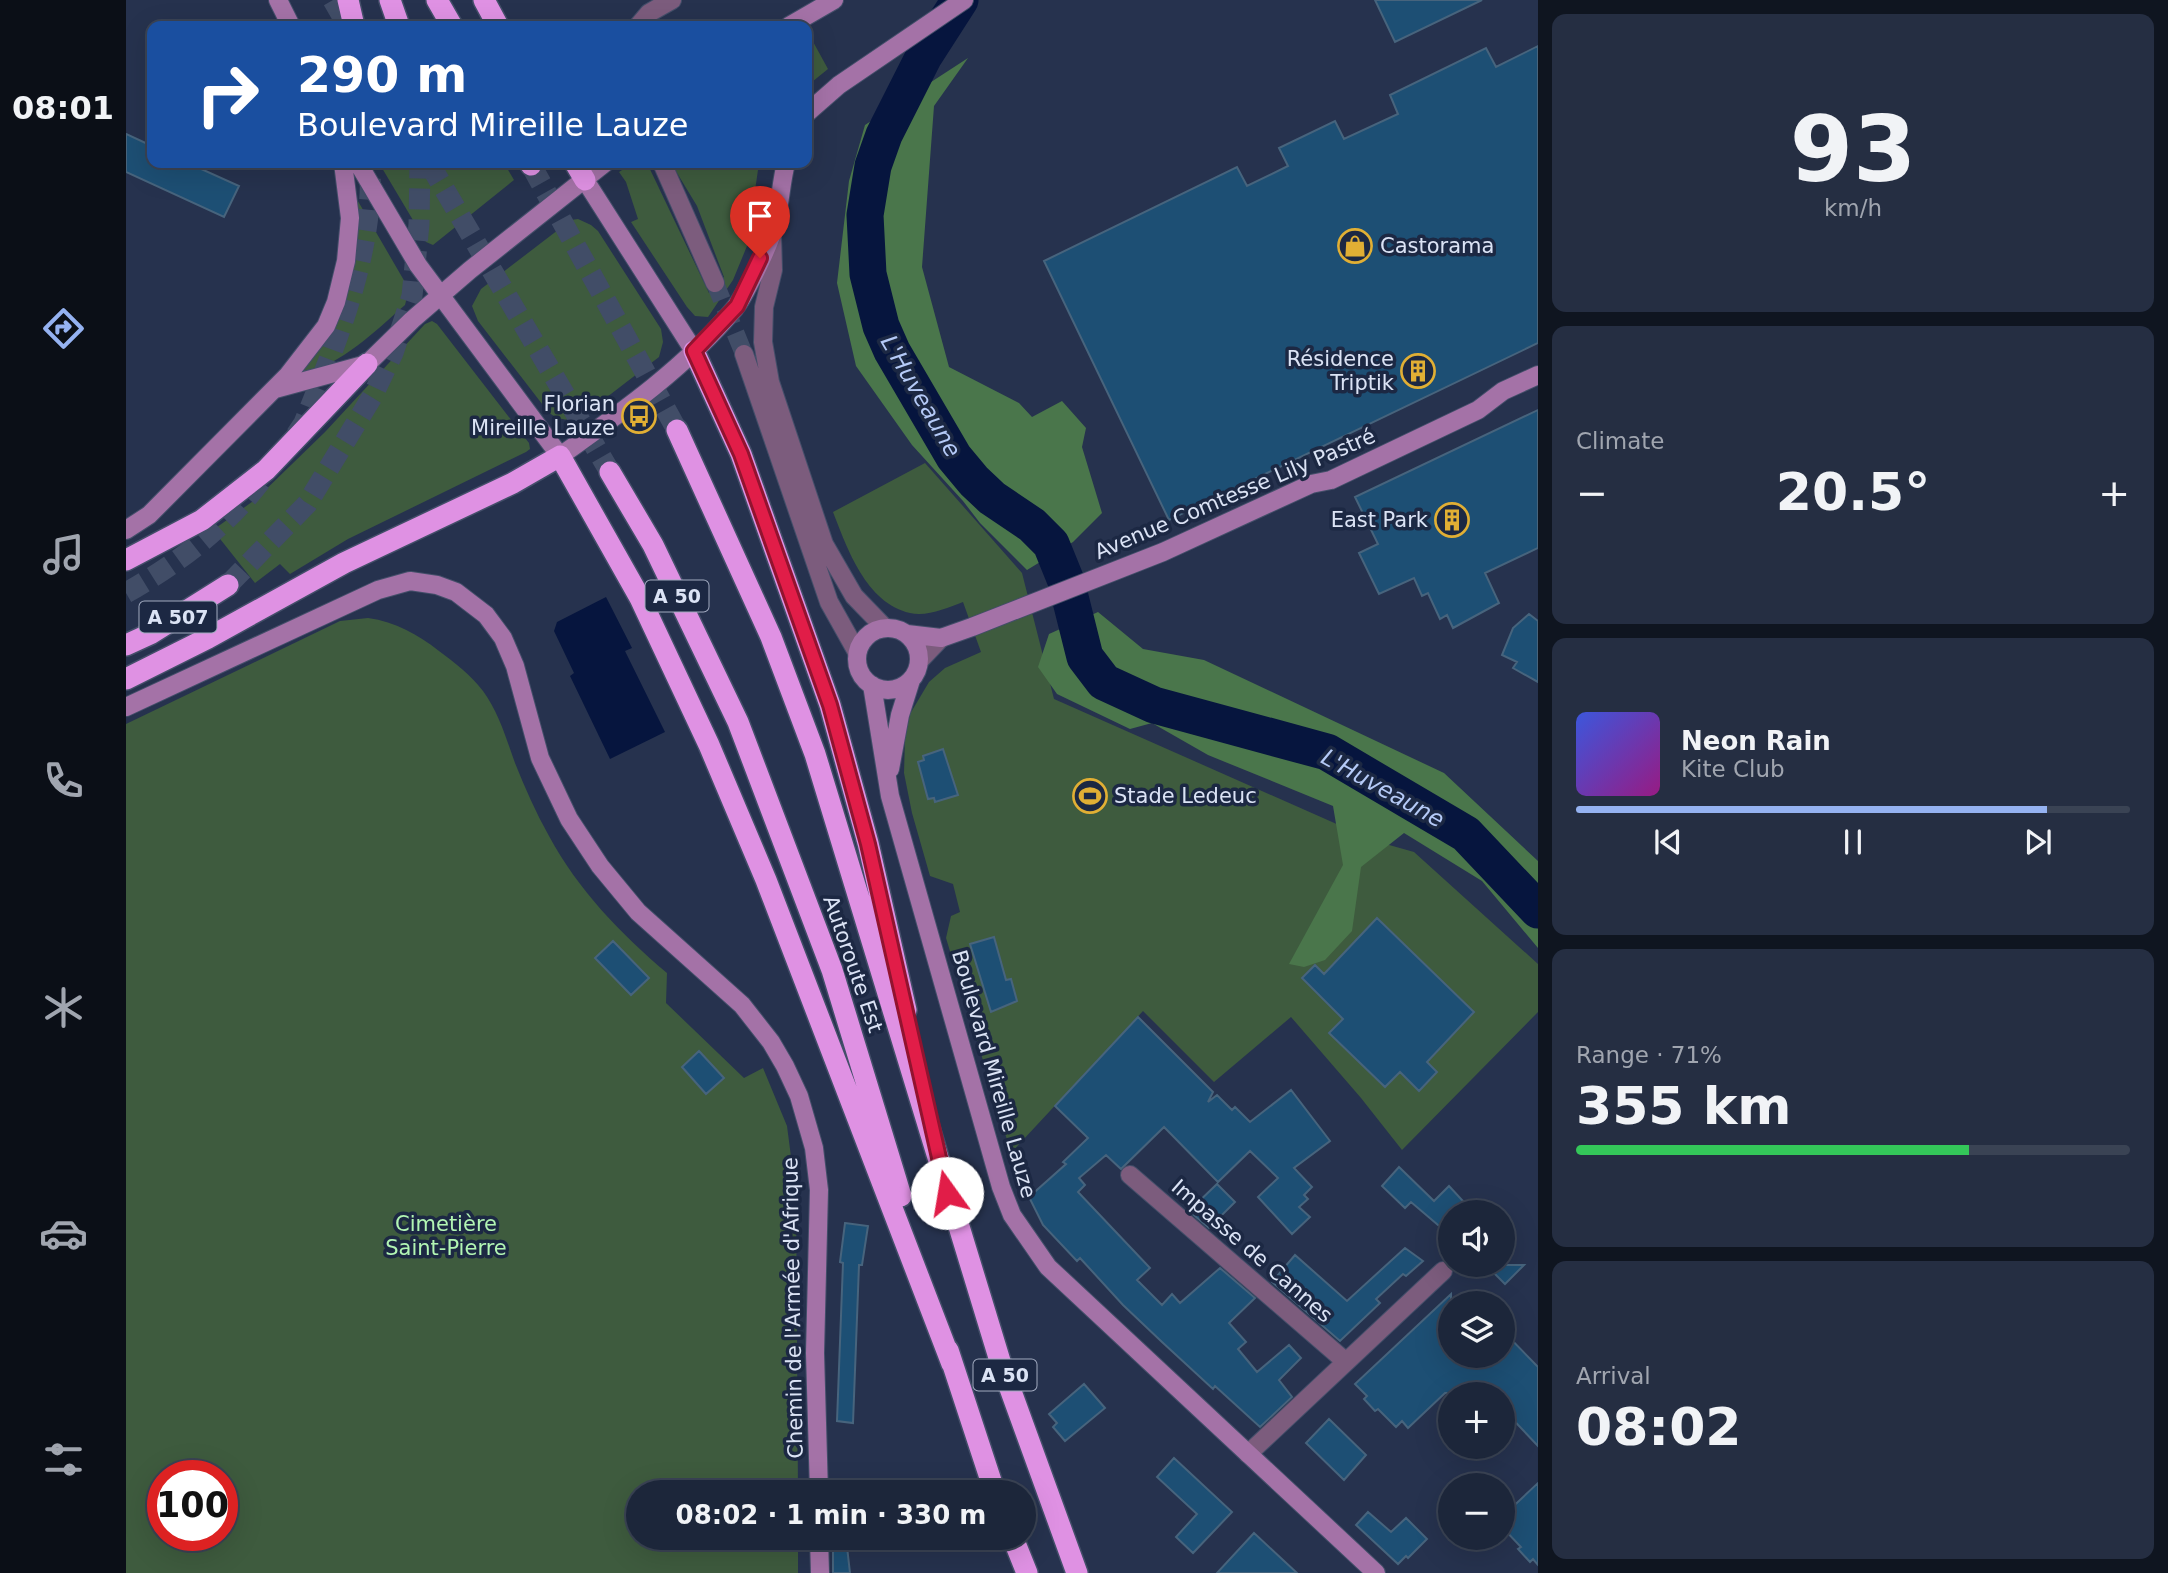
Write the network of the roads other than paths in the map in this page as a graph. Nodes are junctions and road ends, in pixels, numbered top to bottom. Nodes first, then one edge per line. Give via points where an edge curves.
1 (278, 0) edge
2 (348, 0) edge
3 (390, 0) edge
4 (437, 0) edge
5 (484, 0) edge
6 (672, 0) edge
7 (834, 0) edge
8 (964, 0) edge
9 (288, 21) edge
10 (353, 21) edge
11 (397, 21) edge
12 (449, 21) edge
13 (495, 21) edge
14 (642, 21) edge
15 (798, 21) edge
16 (812, 108) edge
17 (344, 168) edge
18 (361, 168) edge
19 (664, 168) edge
20 (785, 168) edge
21 (580, 171) edge
22 (772, 234) junction
23 (715, 283) tunnel mouth
24 (441, 294) junction
25 (694, 351) junction
26 (744, 354) tunnel mouth
27 (367, 364) junction
28 (1538, 375) edge
29 (272, 390) junction
30 (677, 429) tunnel mouth
31 (560, 456) junction
32 (610, 472) tunnel mouth
33 (126, 530) edge
34 (126, 560) edge
35 (228, 585) tunnel mouth
36 (884, 627) junction
37 (908, 634) junction
38 (941, 638) junction
39 (126, 645) edge
40 (857, 652) junction
41 (919, 660) junction
42 (126, 678) edge
43 (911, 680) junction
44 (872, 685) junction
45 (126, 707) edge
46 (888, 776) junction
47 (1130, 1175) dead end
48 (947, 1193) junction
49 (1438, 1276) edge
50 (1345, 1361) junction
51 (952, 1364) junction
52 (1248, 1454) junction
53 (818, 1480) edge
54 (991, 1480) edge
55 (819, 1550) edge
56 (1018, 1550) edge
57 (820, 1573) edge
58 (1027, 1573) edge
59 (1077, 1573) edge
60 (1376, 1573) edge

1 - 9 street
2 - 10 highway
3 - 11 highway
4 - 12 highway
5 - 13 highway
6 - 14 street
7 - 15 street
8 - 16 street via 838,85
17 - 29 street via 350,218 336,302 326,326
18 - 24 street via 418,265
19 - 23 street
20 - 22 street
21 - 24 street
21 - 25 street
22 - 25 street via 737,306
22 - 36 street via 773,271 764,307 763,342 770,382 824,544 854,596
24 - 27 street
24 - 31 street
25 - 31 street via 633,404
25 - 48 highway via 741,454 830,705 868,844
26 - 40 street via 829,602
27 - 29 street
27 - 34 highway via 266,470 202,520
28 - 38 street, Avenue Comtesse Lily Pastré via 1503,391 1478,410 1331,480 1311,484 1106,576
29 - 33 street via 149,515
30 - 48 highway, Autoroute Est / A 50 via 771,638 816,754
31 - 42 highway
31 - 51 highway via 640,598 709,745 766,880
32 - 51 highway, Autoroute Est / A 50 via 658,557 738,722 770,803 832,970
35 - 39 highway, A 507
36 - 37 street
36 - 40 street via 862,640
37 - 38 street, Avenue Comtesse Lily Pastré
37 - 41 street via 917,646
38 - 41 street, Avenue Comtesse Lily Pastré
40 - 44 street via 862,677
41 - 43 street
43 - 44 street via 892,690
43 - 46 street, Boulevard Mireille Lauze
44 - 46 street, Boulevard Mireille Lauze
45 - 53 street, Chemin de l'Armée d'Afrique via 378,590 410,581 456,592 486,615 515,666 540,758 569,819 638,912 742,1005 771,1042 799,1096 814,1149 818,1190
46 - 52 street, Boulevard Mireille Lauze via 890,796 1012,1215 1048,1267
47 - 50 street, Impasse de Cannes
48 - 59 highway, Autoroute Est / A 50 via 1000,1361
49 - 50 street
50 - 52 street
51 - 54 highway, Autoroute Est / A 50
52 - 60 street, Boulevard Mireille Lauze
55 - 57 street
56 - 58 highway

